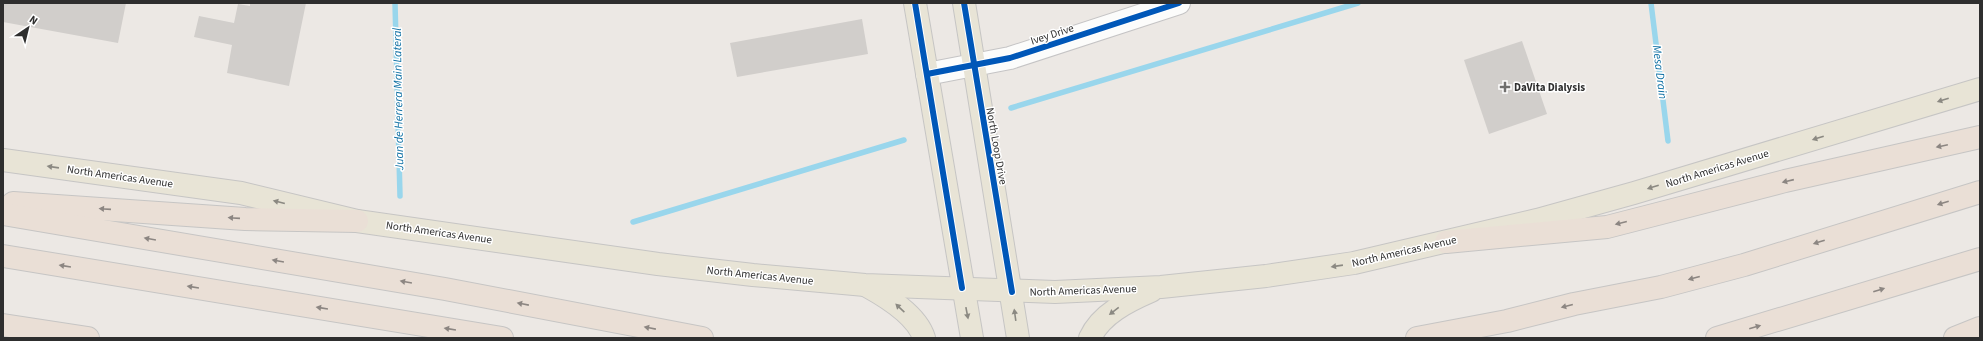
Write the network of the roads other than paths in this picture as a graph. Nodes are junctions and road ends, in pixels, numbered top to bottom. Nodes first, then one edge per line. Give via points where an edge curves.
1 (915, 3) edge
2 (964, 3) edge
3 (1180, 3) edge
4 (973, 65) junction
5 (927, 74) junction
6 (1980, 89) edge
7 (1980, 138) edge
8 (3, 160) edge
9 (1980, 192) edge
10 (3, 202) edge
11 (3, 214) edge
12 (357, 221) junction
13 (1446, 242) junction
14 (3, 256) edge
15 (1980, 260) edge
16 (865, 285) junction
17 (1161, 287) junction
18 (962, 288) junction
19 (1012, 292) junction
20 (3, 324) edge
21 (1980, 328) edge
22 (88, 338) edge
23 (502, 338) edge
24 (702, 338) edge
25 (924, 338) edge
26 (972, 338) edge
27 (1018, 338) edge
28 (1090, 338) edge
29 (1417, 338) edge
30 (1717, 338) edge
31 (1955, 338) edge

1 - 5 main road
2 - 4 main road, North Loop Drive
3 - 4 street, Ivey Drive via 1010,58
4 - 5 street, Ivey Drive
4 - 19 main road, North Loop Drive
5 - 18 main road
6 -> 13 main road, North Americas Avenue via 1634,193
7 -> 13 highway via 1785,181 1608,227
12 -> 8 main road, North Americas Avenue via 241,193
9 -> 29 highway via 1661,287
12 -> 10 highway via 244,219
24 -> 11 highway via 445,289
12 - 16 main road, North Americas Avenue via 658,264
13 -> 17 main road, North Americas Avenue via 1354,263 1266,276
23 -> 14 highway
30 -> 15 highway
16 - 18 main road, North Americas Avenue
25 -> 16 main road via 918,325 897,304
17 - 19 main road, North Americas Avenue
17 -> 28 main road via 1121,306 1101,321
18 - 19 main road, North Americas Avenue
18 -> 26 main road
27 -> 19 main road, North Loop Drive
20 - 22 highway
21 - 31 highway

